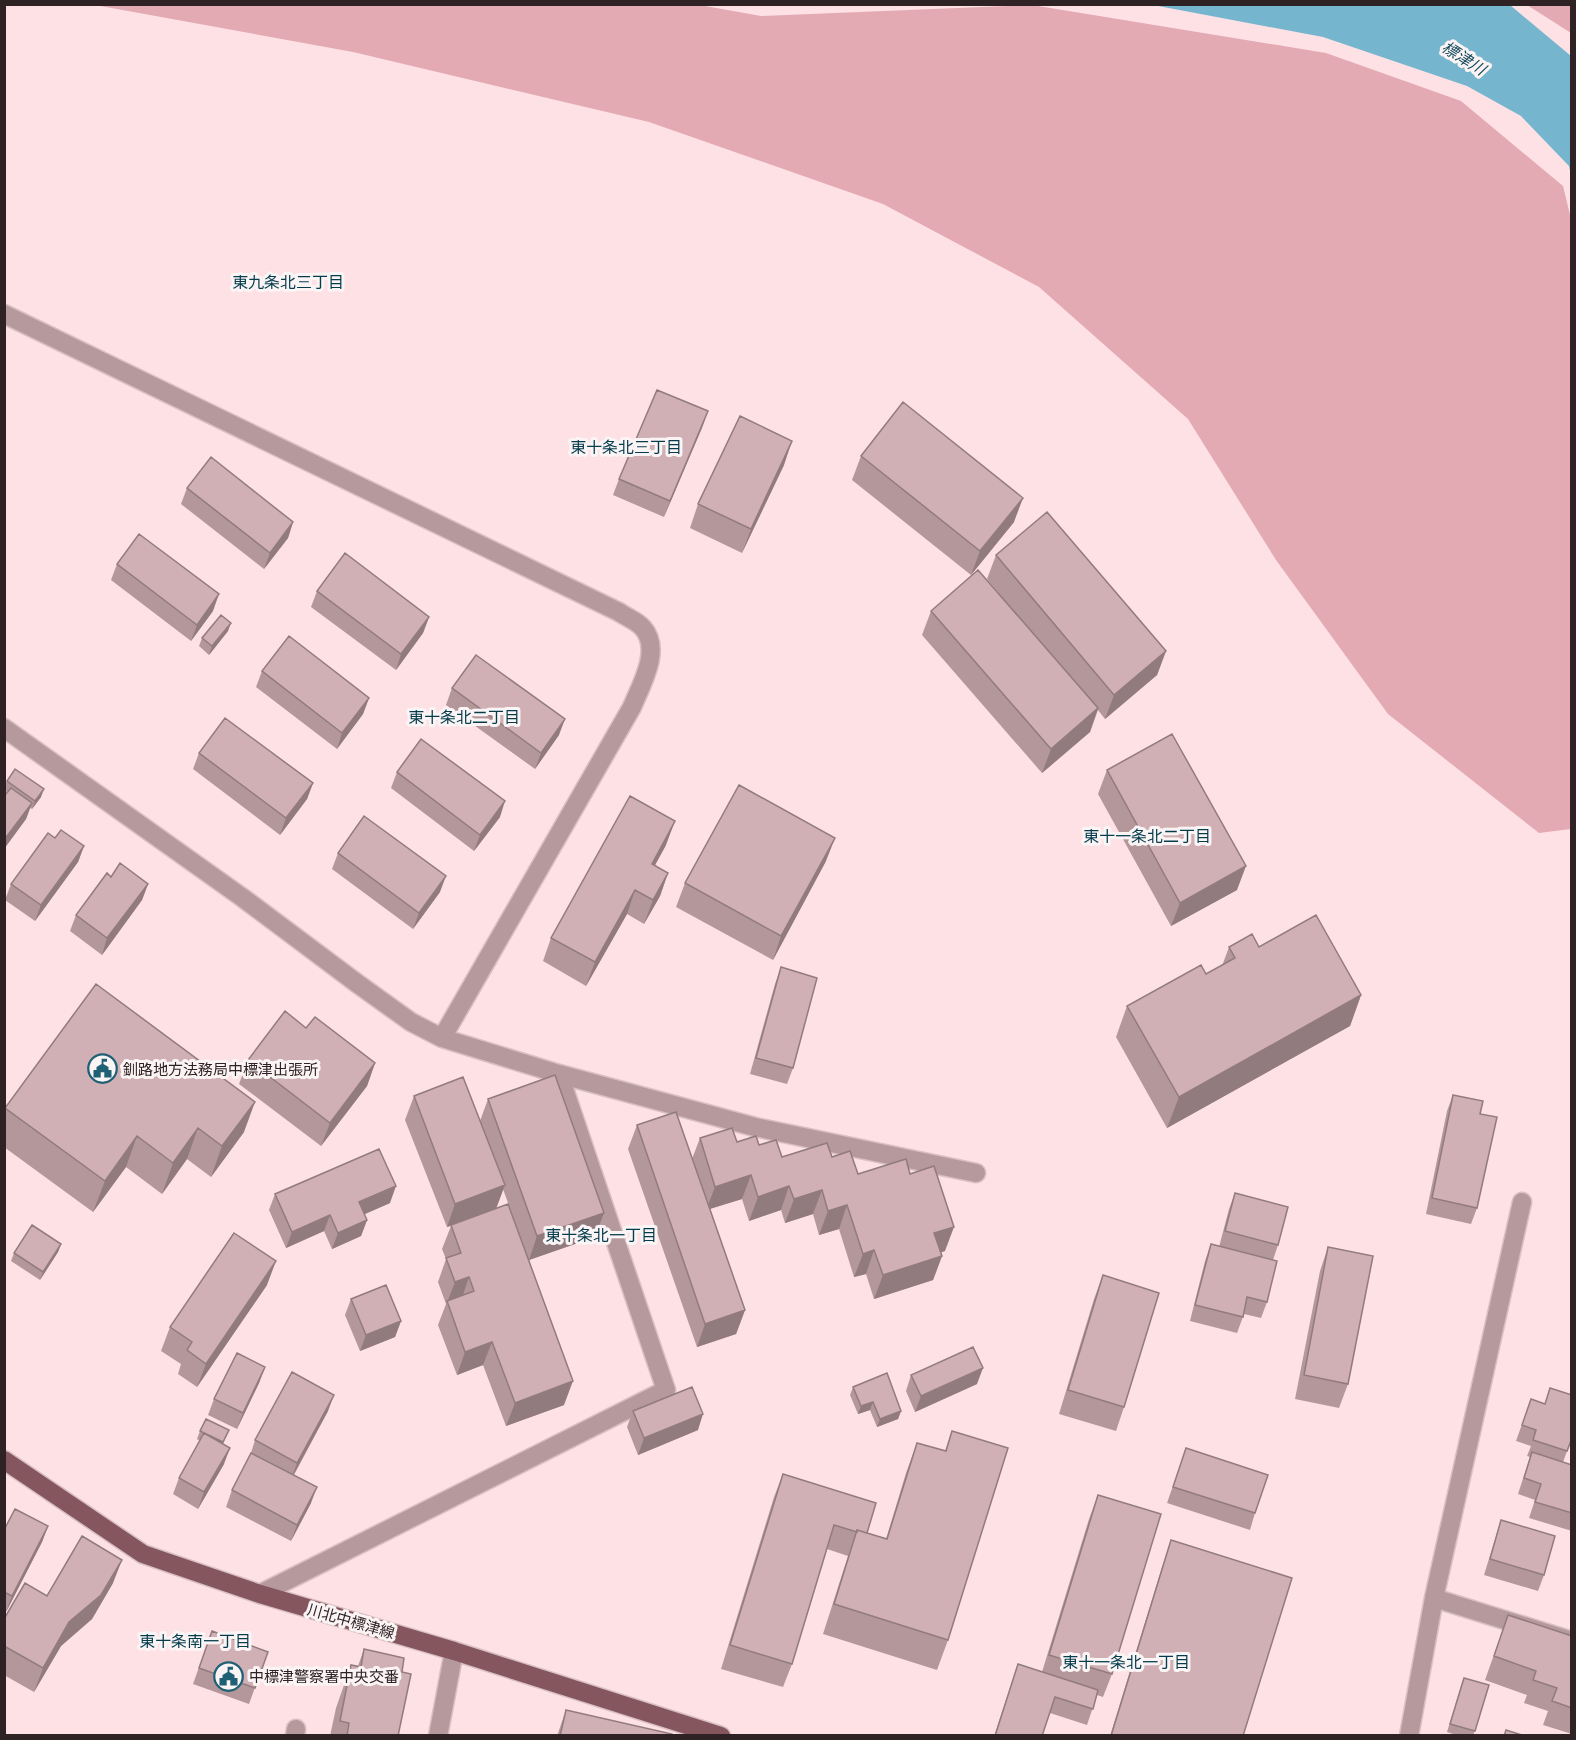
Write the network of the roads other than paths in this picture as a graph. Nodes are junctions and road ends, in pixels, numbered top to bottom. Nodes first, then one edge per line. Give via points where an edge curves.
1 (4, 314) edge
2 (4, 728) edge
3 (442, 1038) junction
4 (559, 1074) junction
5 (976, 1173) dead end
6 (1522, 1202) dead end
7 (4, 1460) edge
8 (260, 1594) junction
9 (1434, 1598) junction
10 (1572, 1641) edge
11 (454, 1651) junction
12 (438, 1736) edge
13 (721, 1736) edge
14 (1409, 1736) edge

1 - 3 street via 619,612 643,628 651,650 632,707
2 - 3 street via 411,1022
3 - 4 street
4 - 5 street via 755,1127
4 - 8 street via 666,1390
6 - 9 street
7 - 8 main road, 川北中標津線 via 143,1554
8 - 11 main road, 川北中標津線
9 - 10 street
9 - 14 street
11 - 12 street
11 - 13 main road, 川北中標津線

